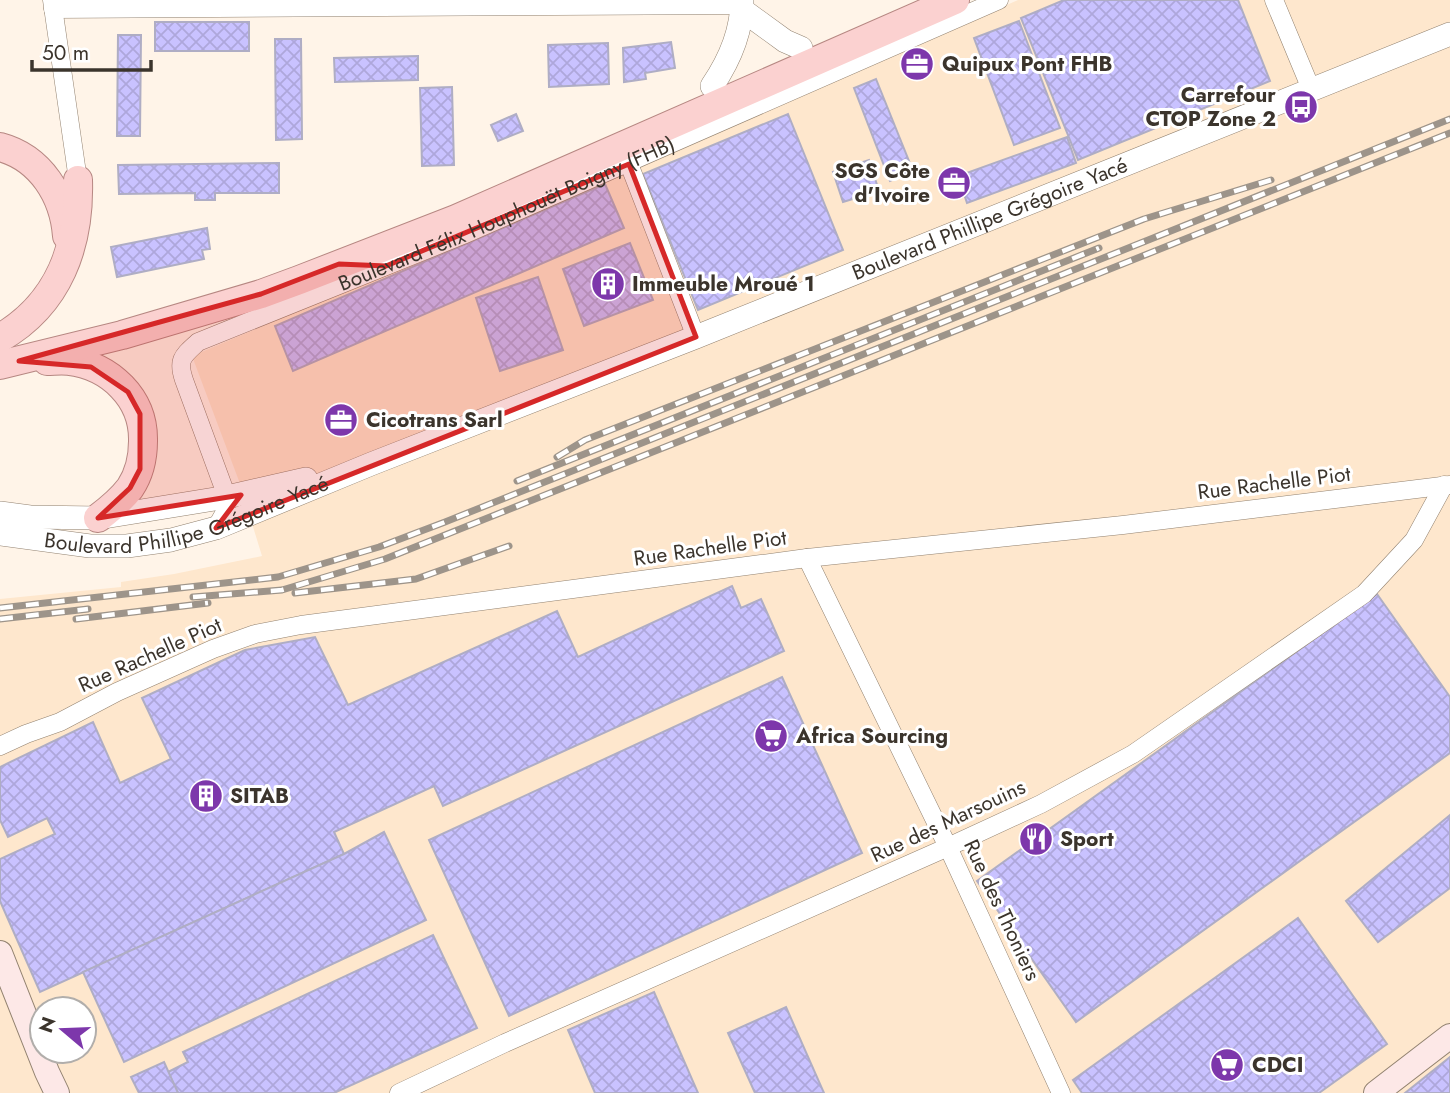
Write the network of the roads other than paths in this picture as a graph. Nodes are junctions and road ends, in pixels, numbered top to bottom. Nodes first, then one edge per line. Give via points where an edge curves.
1 (917, 0) edge
2 (955, 0) edge
3 (999, 0) edge
4 (1274, 0) edge
5 (52, 4) edge
6 (742, 5) edge
7 (1450, 34) edge
8 (801, 48) junction
9 (712, 86) junction
10 (1311, 89) junction
11 (0, 147) edge
12 (629, 164) junction
13 (78, 180) joint
14 (68, 257) junction
15 (340, 264) junction
16 (386, 266) junction
17 (696, 337) junction
18 (0, 338) edge
19 (6, 358) edge
20 (371, 464) junction
21 (1447, 485) edge
22 (227, 497) junction
23 (0, 513) edge
24 (98, 518) junction
25 (216, 528) junction
26 (0, 534) edge
27 (807, 558) junction
28 (0, 746) edge
29 (948, 847) junction
30 (2, 962) edge
31 (1450, 1036) edge
32 (57, 1093) edge
33 (399, 1093) edge
34 (1061, 1093) edge
35 (1376, 1093) edge

1 - 8 main road, Boulevard Félix Houphouët Boigny (FHB)
2 - 15 main road, Boulevard Félix Houphouët Boigny (FHB) via 469,213
3 - 12 street, Boulevard Félix Houphouët Boigny (FHB)
4 - 10 street
5 - 6 street
5 - 13 street
6 - 8 street via 785,41
6 - 9 street via 733,46
7 - 10 street, Boulevard Phillipe Grégoire Yacé
8 - 9 main road, Boulevard Félix Houphouët Boigny (FHB)
9 - 19 main road, Boulevard Félix Houphouët Boigny (FHB) via 447,206 267,274
10 - 17 street, Boulevard Phillipe Grégoire Yacé
11 - 14 main road via 29,161 57,194 66,218
12 - 16 street, Boulevard Félix Houphouët Boigny (FHB)
12 - 17 street
13 - 14 main road via 79,206
14 - 18 main road via 40,305
15 - 16 main road
15 - 19 main road, Boulevard Félix Houphouët Boigny (FHB) via 261,294 122,335
16 - 22 street, Boulevard Félix Houphouët Boigny (FHB) via 198,342 184,355 182,372
17 - 20 street, Boulevard Phillipe Grégoire Yacé
19 - 24 main road via 69,361 91,367 128,392 140,414 140,469 130,488
20 - 22 street, Boulevard Phillipe Grégoire Yacé
20 - 25 street, Boulevard Phillipe Grégoire Yacé
21 - 27 street, Rue Rachelle Piot
21 - 29 street, Rue des Marsouins via 1414,540 1364,594 1133,754
22 - 24 street, Boulevard Phillipe Grégoire Yacé
22 - 25 street
23 - 24 street, Boulevard Phillipe Grégoire Yacé
25 - 26 street, Boulevard Phillipe Grégoire Yacé via 127,546
27 - 28 street, Rue Rachelle Piot via 301,625 255,635 190,659
27 - 29 street, Rue des Thoniers
29 - 33 street, Rue des Marsouins
29 - 34 street, Rue des Thoniers
30 - 32 main road
31 - 35 main road

